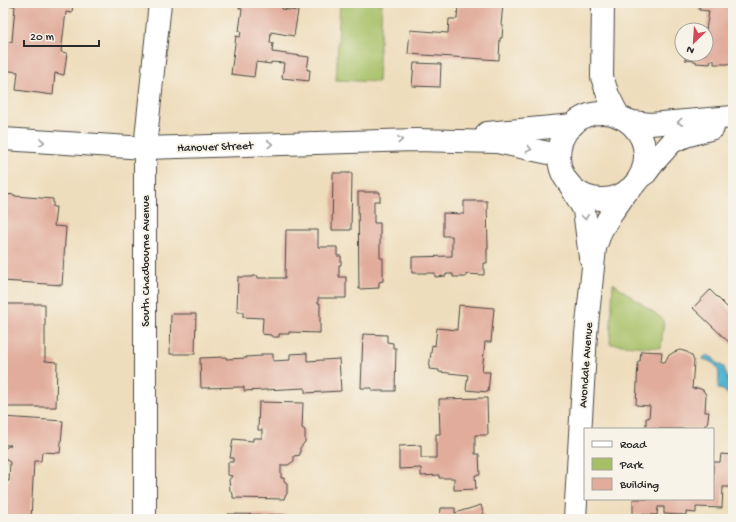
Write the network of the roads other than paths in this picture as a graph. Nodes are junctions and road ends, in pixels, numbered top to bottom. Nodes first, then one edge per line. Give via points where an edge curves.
1 (160, 3) edge
2 (604, 3) edge
3 (602, 77) junction
4 (619, 117) junction
5 (733, 117) edge
6 (576, 122) junction
7 (733, 127) edge
8 (3, 139) edge
9 (427, 140) junction
10 (145, 148) junction
11 (558, 155) junction
12 (568, 182) junction
13 (634, 183) junction
14 (591, 283) junction
15 (145, 519) edge
16 (575, 519) edge

1 - 10 street, South Chadbourne Avenue
2 - 3 street
3 - 4 street
3 - 6 street
5 -> 4 street, Hanover Street via 650,124
4 - 6 street, Hanover Street via 606,113 591,114
4 - 13 street, Hanover Street via 631,124 640,136 644,149 645,162
6 - 9 street, Hanover Street
6 - 11 street via 561,142
7 - 13 street via 718,127 672,142 646,173
8 -> 10 street, Hanover Street
10 -> 9 street, Hanover Street
9 -> 11 street, Hanover Street via 498,142
10 - 15 street, South Chadbourne Avenue
11 - 12 street
12 - 13 street via 583,194 596,198 620,196
12 -> 14 street, Avondale Avenue via 584,210
13 - 14 street, Avondale Avenue via 601,231 595,248
14 - 16 street, Avondale Avenue

